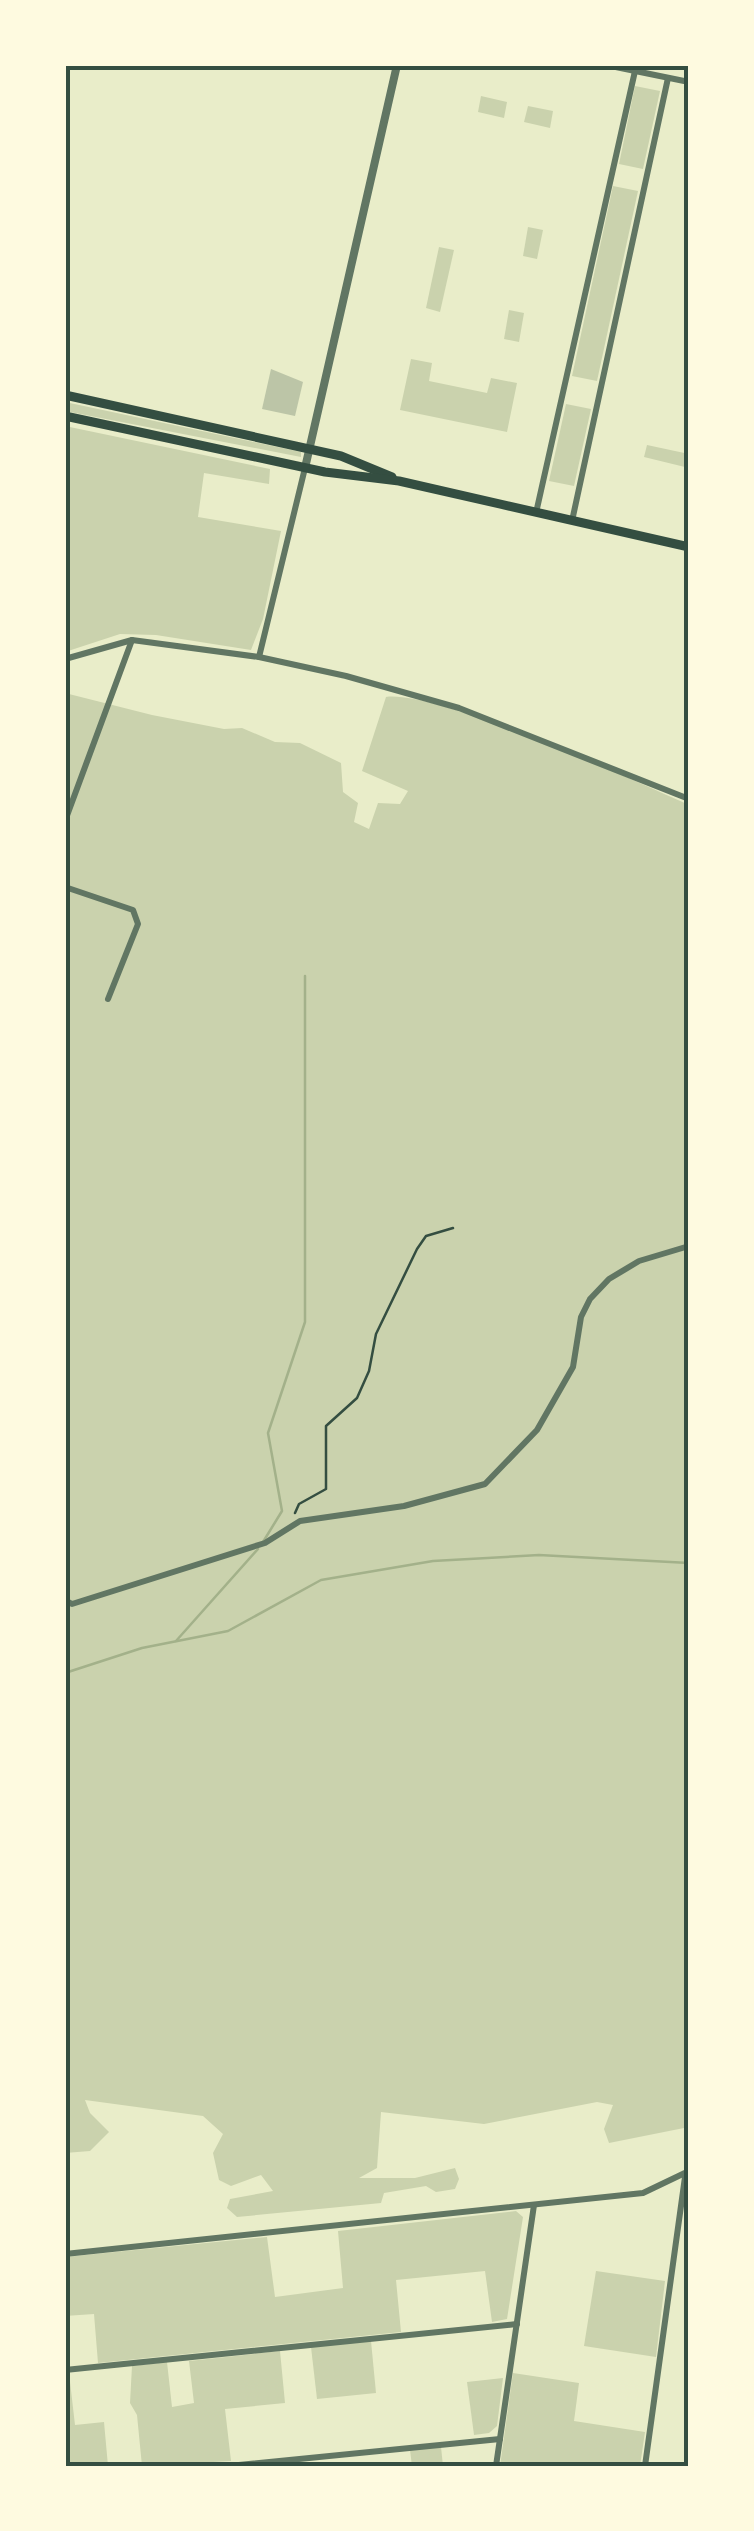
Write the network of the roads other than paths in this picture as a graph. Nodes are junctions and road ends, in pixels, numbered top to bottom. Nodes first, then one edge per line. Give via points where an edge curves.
1 (397, 65) edge
2 (606, 65) edge
3 (635, 71) junction
4 (668, 78) junction
5 (689, 82) edge
6 (65, 395) edge
7 (65, 416) edge
8 (308, 448) junction
9 (305, 468) junction
10 (399, 481) junction
11 (536, 514) junction
12 (572, 522) junction
13 (689, 547) edge
14 (132, 640) junction
15 (260, 658) junction
16 (65, 660) edge
17 (689, 798) edge
18 (65, 821) edge
19 (65, 886) edge
20 (108, 1000) dead end
21 (689, 1246) edge
22 (65, 1600) edge
23 (687, 2173) edge
24 (534, 2205) junction
25 (65, 2254) edge
26 (517, 2324) junction
27 (65, 2370) edge
28 (500, 2439) junction
29 (229, 2466) edge
30 (496, 2466) edge
31 (645, 2466) edge

1 - 8 street
2 - 3 street
3 - 4 street
3 - 11 street
4 - 5 street
4 - 12 street
6 - 8 main road
7 - 9 main road
8 - 9 street
8 - 10 main road
9 - 10 main road
9 - 15 street
10 - 11 main road
11 - 12 main road
12 - 13 main road
14 - 15 street
14 - 16 street
14 - 18 street
15 - 17 street via 459,708
19 - 20 street via 133,910 138,924
21 - 22 street via 640,1261 609,1278 590,1299 573,1367 537,1430 485,1484 404,1506 300,1521 264,1543 72,1604
23 - 24 street via 642,2194
23 - 31 street
24 - 25 street
24 - 26 street
26 - 27 street
26 - 28 street
28 - 29 street
28 - 30 street

